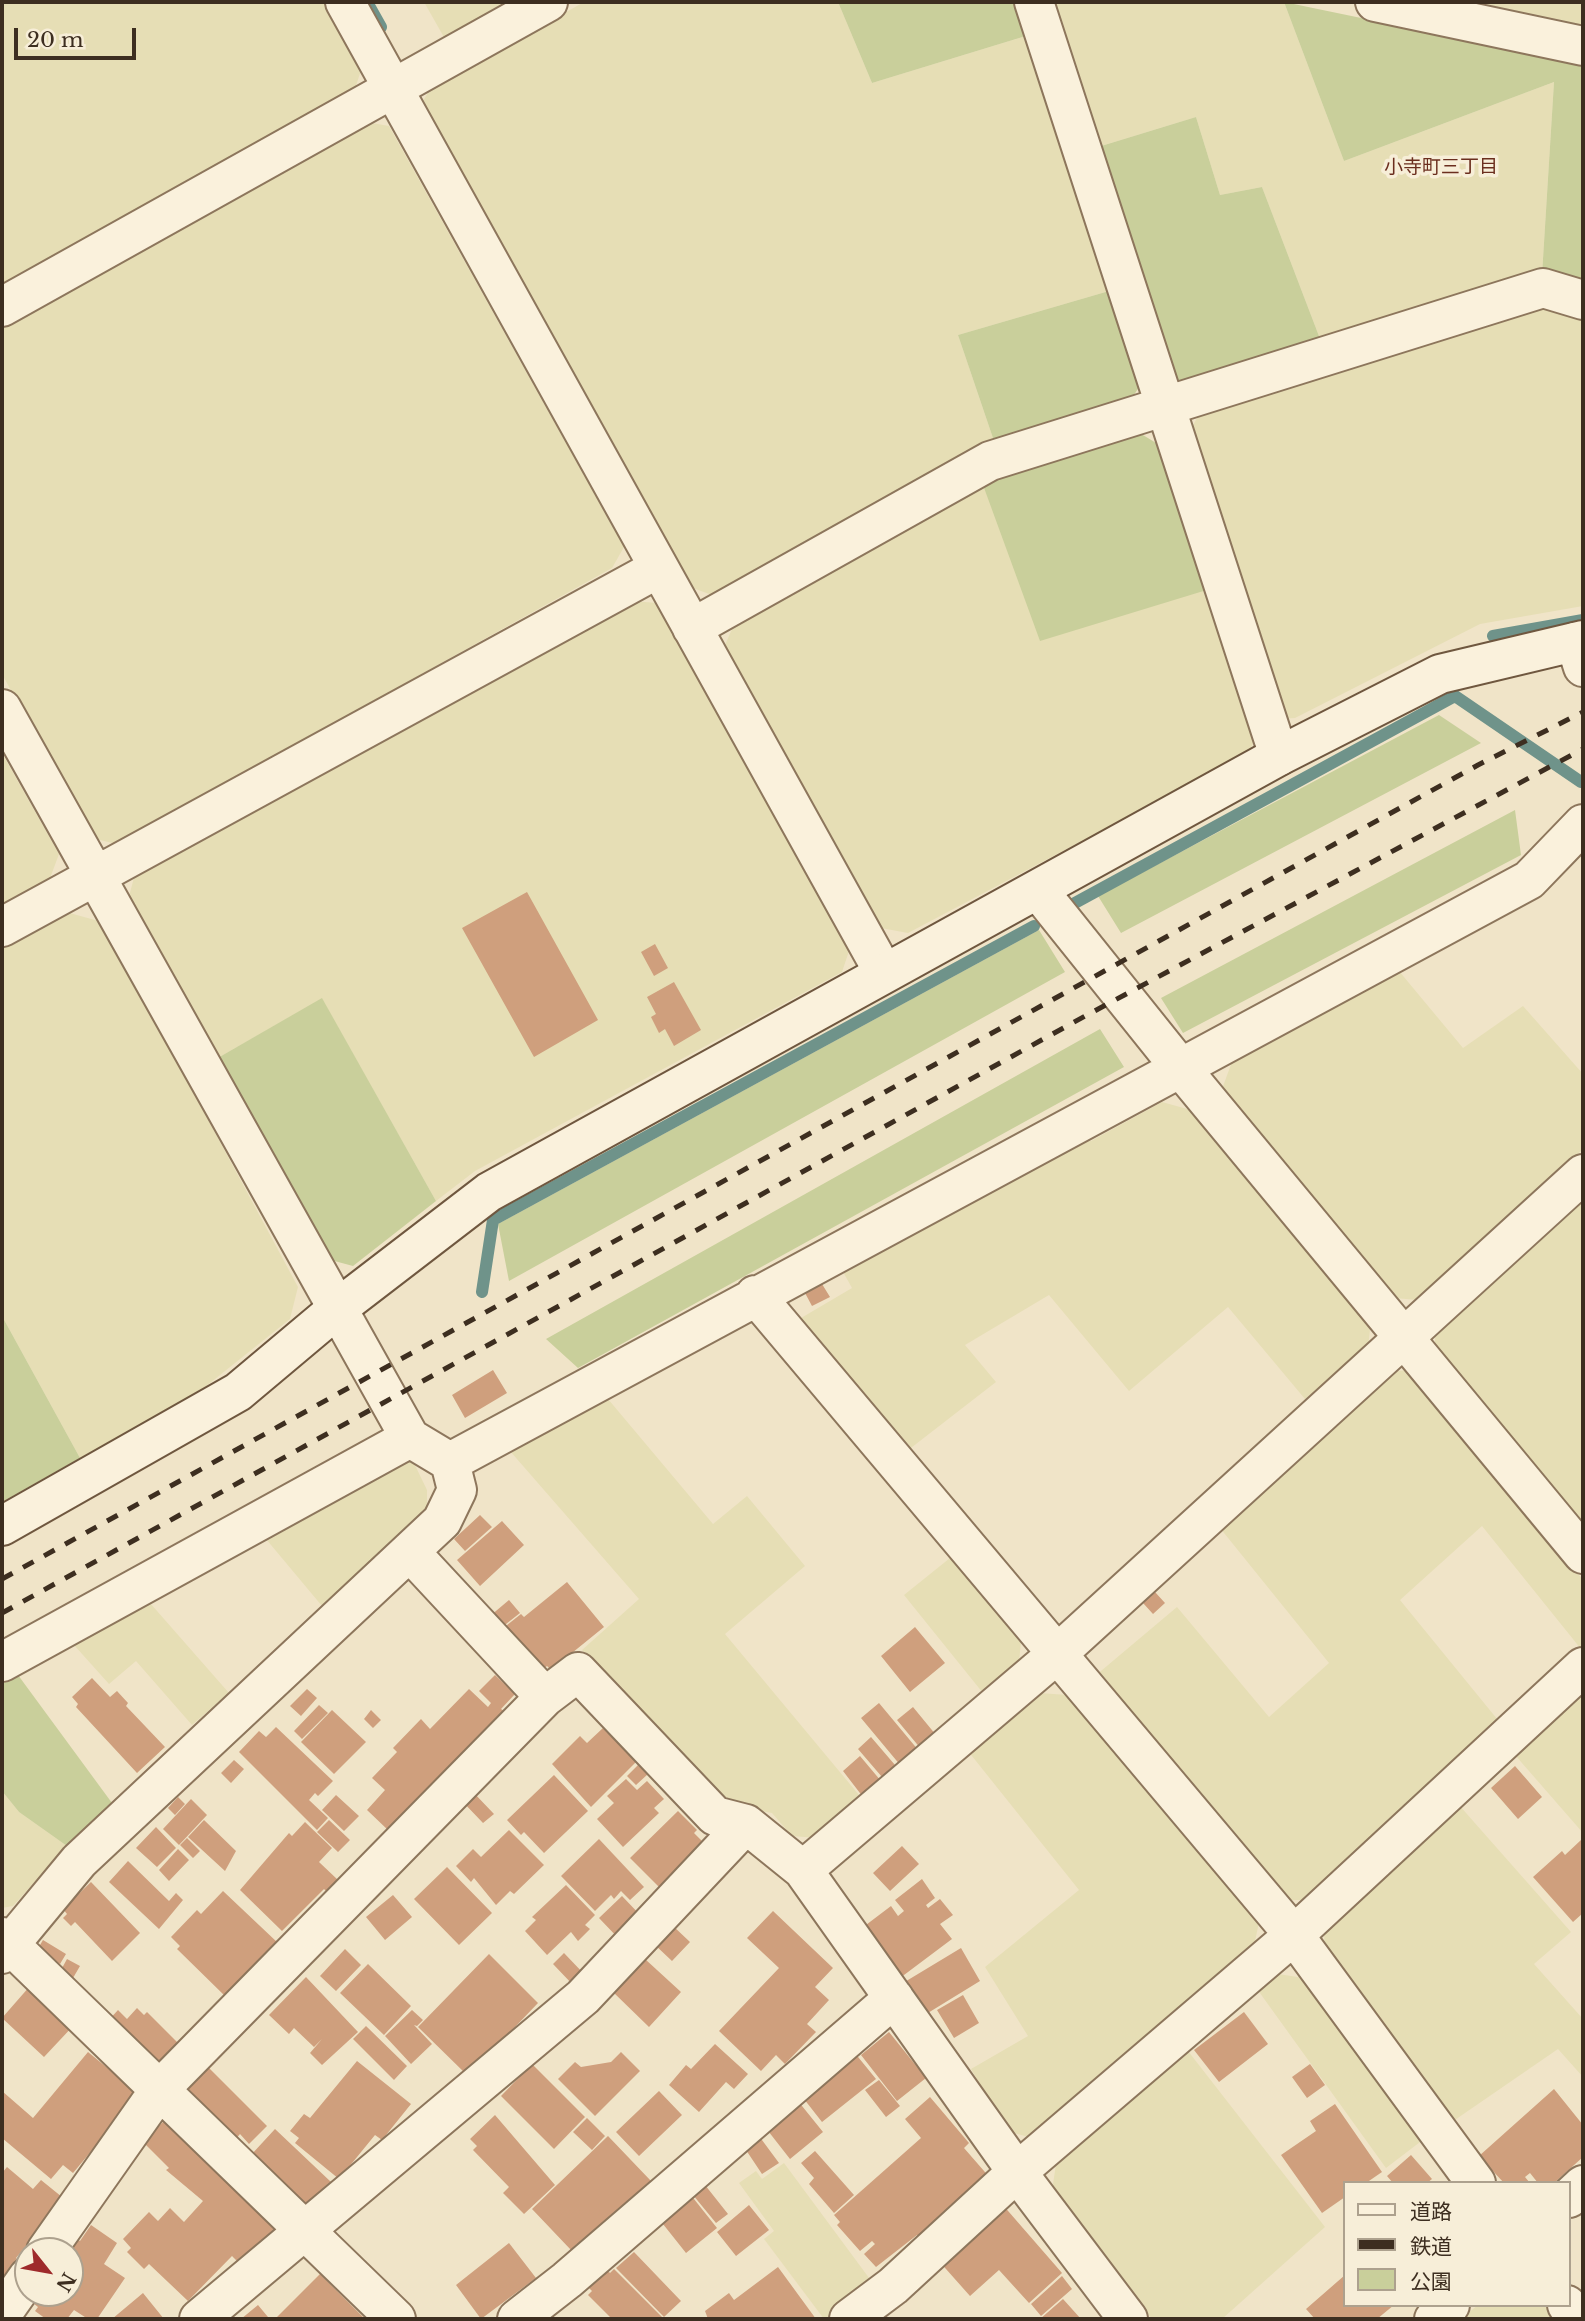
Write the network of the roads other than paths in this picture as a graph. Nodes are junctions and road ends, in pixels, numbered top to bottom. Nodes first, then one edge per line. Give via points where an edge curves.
1 (345, 2) edge
2 (548, 2) edge
3 (1034, 2) edge
4 (1375, 2) edge
5 (1583, 46) edge
6 (392, 87) junction
7 (1583, 300) edge
8 (2, 307) edge
9 (1165, 407) junction
10 (659, 568) junction
11 (692, 628) junction
12 (1581, 650) edge
13 (2, 709) edge
14 (1279, 756) junction
15 (1583, 824) edge
16 (94, 874) junction
17 (1038, 890) junction
18 (2, 927) edge
19 (884, 974) junction
20 (1179, 1066) junction
21 (1583, 1174) edge
22 (755, 1295) junction
23 (338, 1308) junction
24 (1405, 1339) junction
25 (410, 1438) junction
26 (450, 1462) junction
27 (2, 1526) edge
28 (410, 1552) junction
29 (1583, 1554) edge
30 (1057, 1654) junction
31 (2, 1662) edge
32 (1583, 1667) edge
33 (545, 1697) junction
34 (746, 1824) junction
35 (803, 1870) junction
36 (1294, 1935) junction
37 (5, 1945) edge
38 (894, 1998) junction
39 (160, 2089) junction
40 (1017, 2172) junction
41 (1475, 2181) edge
42 (305, 2231) junction
43 (56, 2237) edge
44 (14, 2297) edge
45 (1448, 2307) edge
46 (2, 2314) edge
47 (199, 2319) edge
48 (397, 2319) edge
49 (517, 2319) edge
50 (849, 2319) edge
51 (1128, 2319) edge
52 (1434, 2319) edge

1 - 6 street
2 - 6 street
3 - 9 street
4 - 5 street
6 - 8 street
6 - 10 street
7 - 9 street via 1543,288
9 - 11 street via 990,461
9 - 14 street
10 - 11 street
10 - 16 street
11 - 19 street
12 - 14 street via 1440,674
13 - 16 street
14 - 17 street
15 - 20 street via 1529,880
16 - 18 street
16 - 23 street
17 - 19 street
17 - 20 street
19 - 23 street via 489,1192
20 - 22 street
20 - 24 street
21 - 24 street
22 - 26 street
22 - 30 street
23 - 25 street
23 - 27 street via 238,1392
24 - 29 street
24 - 30 street
25 - 26 street
25 - 31 street
26 - 28 street via 457,1490 442,1521
28 - 33 street
28 - 37 street via 79,1861
30 - 35 street
30 - 36 street
32 - 36 street
33 - 34 street via 578,1672 715,1816
33 - 39 street
34 - 35 street
34 - 42 street via 583,1997
35 - 38 street
36 - 40 street
36 - 41 street
37 - 39 street
38 - 40 street
38 - 49 street
39 - 42 street
39 - 43 street
40 - 50 street via 893,2286
40 - 51 street
42 - 47 street
42 - 48 street
44 - 46 street
45 - 52 street

